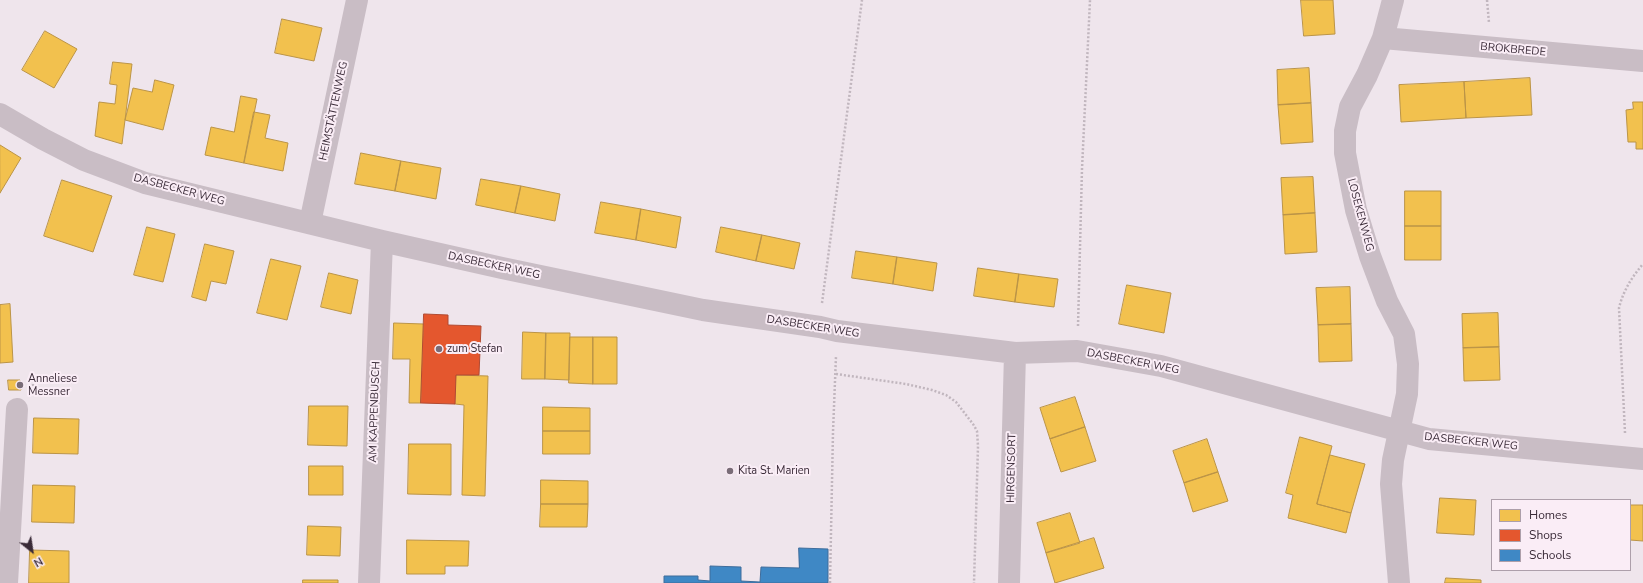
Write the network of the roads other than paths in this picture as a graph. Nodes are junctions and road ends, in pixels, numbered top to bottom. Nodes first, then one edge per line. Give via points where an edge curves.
1 (358, 0) edge
2 (1393, 0) edge
3 (1383, 38) junction
4 (1643, 61) edge
5 (0, 114) edge
6 (310, 223) junction
7 (382, 241) junction
8 (1015, 353) junction
9 (17, 409) dead end
10 (1400, 432) junction
11 (1634, 458) edge
12 (4, 558) edge
13 (7, 583) edge
14 (369, 583) edge
15 (1009, 583) edge
16 (1399, 583) edge

1 - 6 street, HEIMSTÄTTENWEG
2 - 3 street, LOSEKENWEG
3 - 4 street, BROKBREDE
3 - 10 street, LOSEKENWEG via 1350,107 1345,131 1345,153 1356,210 1370,256 1387,301 1404,334 1408,364 1407,394
5 - 6 street, DASBECKER WEG via 84,160 145,183
6 - 7 street, DASBECKER WEG
7 - 8 street, DASBECKER WEG via 703,310
7 - 14 street, AM KAPPENBUSCH
8 - 10 street, DASBECKER WEG via 1077,351 1161,366
8 - 15 street, HIRGENSORT
9 - 12 street
10 - 11 street, DASBECKER WEG via 1429,439
10 - 16 street, LOSEKENWEG via 1393,460 1391,484
12 - 13 street

